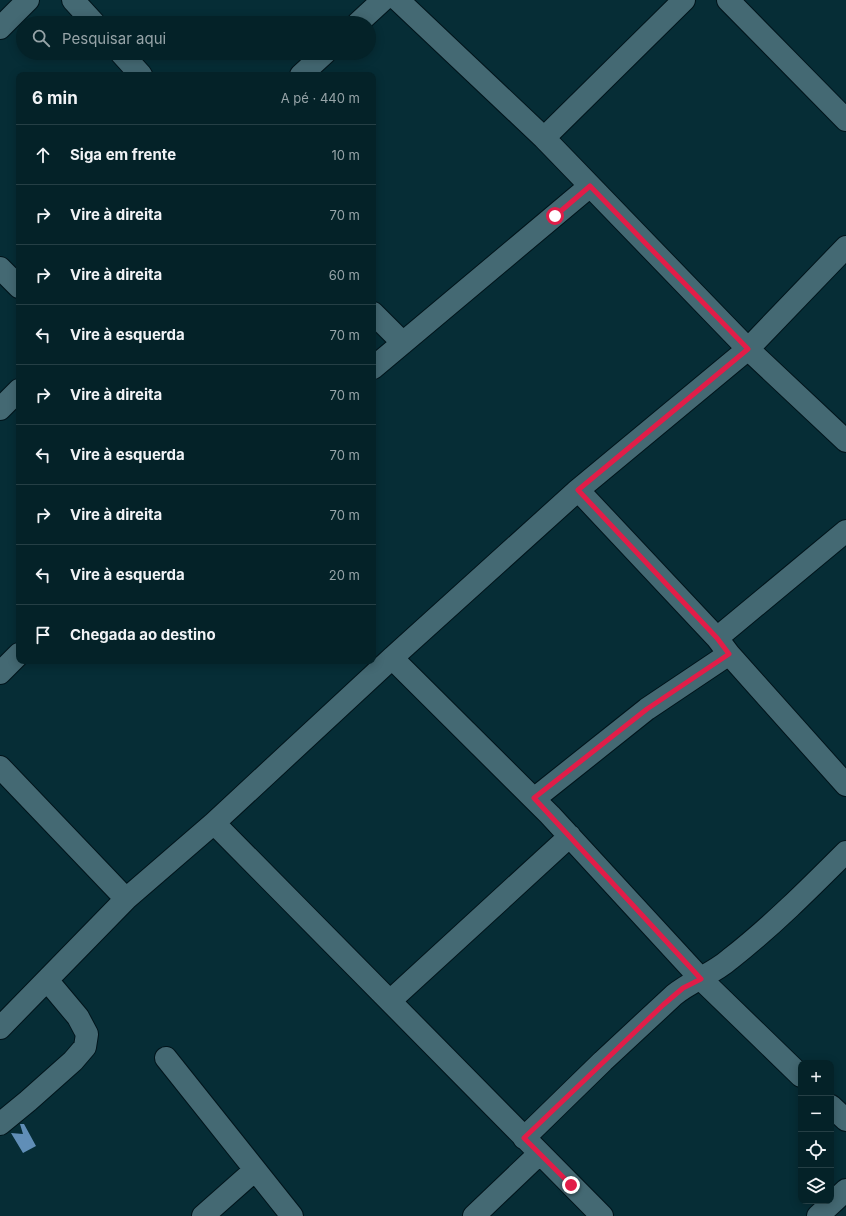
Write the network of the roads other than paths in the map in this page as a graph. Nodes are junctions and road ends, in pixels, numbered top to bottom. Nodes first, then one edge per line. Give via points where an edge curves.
1 (73, 0) edge
2 (382, 0) edge
3 (684, 0) edge
4 (728, 0) edge
5 (405, 2) edge
6 (15, 4) edge
7 (88, 16) edge
8 (365, 16) edge
9 (0, 28) edge
10 (127, 60) edge
11 (317, 60) edge
12 (138, 72) edge
13 (304, 72) edge
14 (846, 120) edge
15 (544, 138) junction
16 (590, 186) junction
17 (846, 247) edge
18 (0, 268) edge
19 (16, 284) edge
20 (376, 316) edge
21 (403, 343) junction
22 (748, 349) junction
23 (376, 366) edge
24 (16, 393) edge
25 (0, 409) edge
26 (846, 440) edge
27 (578, 490) junction
28 (846, 531) edge
29 (723, 646) junction
30 (16, 657) edge
31 (383, 661) edge
32 (0, 673) edge
33 (0, 767) edge
34 (846, 785) edge
35 (534, 798) junction
36 (214, 823) junction
37 (570, 836) junction
38 (846, 852) edge
39 (126, 900) junction
40 (701, 979) junction
41 (47, 980) junction
42 (390, 1001) junction
43 (0, 1028) edge
44 (166, 1058) dead end
45 (798, 1073) edge
46 (834, 1109) edge
47 (846, 1120) edge
48 (0, 1124) edge
49 (524, 1138) junction
50 (539, 1154) junction
51 (255, 1170) junction
52 (846, 1190) edge
53 (203, 1216) edge
54 (292, 1216) edge
55 (474, 1216) edge
56 (602, 1216) edge
57 (818, 1216) edge

1 - 7 street
2 - 8 street
3 - 15 street
4 - 14 street
5 - 15 street
6 - 9 street
10 - 12 street
11 - 13 street
15 - 16 street
16 - 21 street
16 - 22 street
17 - 22 street
18 - 19 street
20 - 21 street
21 - 23 street
22 - 26 street
22 - 27 street
24 - 25 street
27 - 29 street
27 - 31 street
28 - 29 street
29 - 34 street
29 - 35 street
30 - 32 street
31 - 35 street
31 - 36 street
33 - 39 street
35 - 37 street
36 - 39 street
36 - 42 street
37 - 40 street
37 - 42 street
38 - 40 street via 799,899 730,960
39 - 41 street
40 - 45 street
40 - 49 street via 683,988 663,1005
41 - 43 street
41 - 48 street via 78,1017 87,1034 85,1046 73,1061
42 - 49 street
44 - 51 street
46 - 47 street
49 - 50 street
50 - 55 street
50 - 56 street
51 - 53 street
51 - 54 street
52 - 57 street

